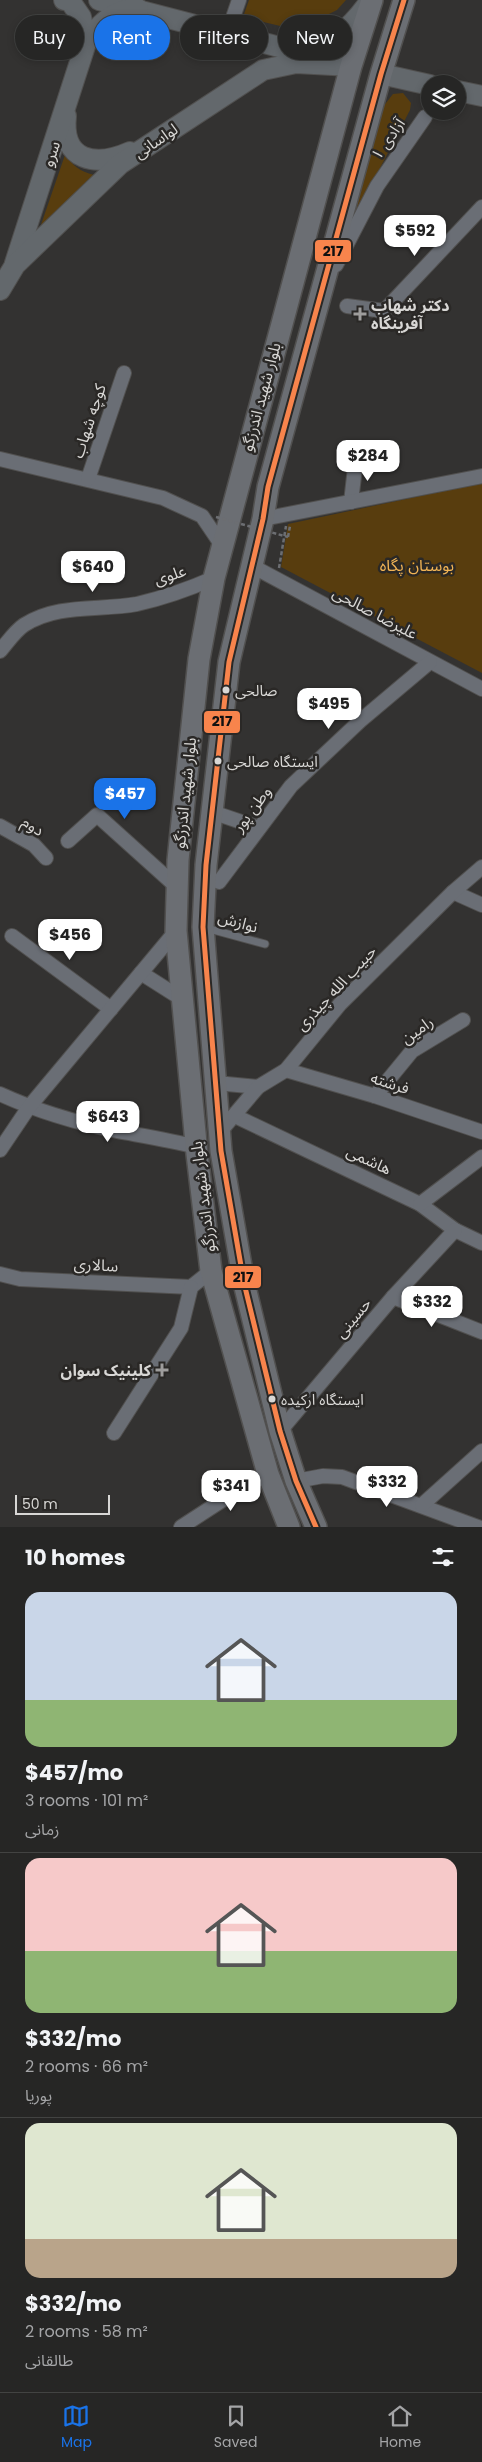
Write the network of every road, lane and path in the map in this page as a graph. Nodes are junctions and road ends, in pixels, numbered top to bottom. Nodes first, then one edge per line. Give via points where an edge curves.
1 (99, 0) edge
2 (239, 0) edge
3 (372, 0) edge
4 (67, 1) edge
5 (403, 3) edge
6 (133, 5) edge
7 (234, 15) edge
8 (180, 18) edge
9 (352, 23) edge
10 (86, 43) junction
11 (267, 60) edge
12 (329, 60) edge
13 (351, 66) junction
14 (263, 70) junction
15 (381, 74) junction
16 (421, 83) edge
17 (466, 93) edge
18 (482, 96) edge
19 (70, 97) junction
20 (423, 120) edge
21 (180, 124) junction
22 (482, 207) edge
23 (15, 265) junction
24 (323, 288) junction
25 (0, 290) edge
26 (348, 306) dead end
27 (124, 373) dead end
28 (265, 382) junction
29 (295, 390) junction
30 (0, 459) edge
31 (356, 459) dead end
32 (482, 476) edge
33 (88, 479) junction
34 (351, 502) junction
35 (216, 517) dead end
36 (263, 519) junction
37 (286, 526) dead end
38 (288, 537) dead end
39 (222, 544) junction
40 (252, 566) junction
41 (214, 578) junction
42 (277, 580) junction
43 (0, 651) edge
44 (430, 662) junction
45 (482, 689) edge
46 (212, 812) junction
47 (0, 826) edge
48 (259, 828) junction
49 (68, 840) dead end
50 (46, 858) dead end
51 (482, 867) edge
52 (219, 882) dead end
53 (177, 887) junction
54 (453, 892) junction
55 (482, 905) edge
56 (203, 927) junction
57 (176, 932) junction
58 (12, 936) dead end
59 (265, 944) dead end
60 (141, 973) junction
61 (182, 998) junction
62 (110, 1010) junction
63 (463, 1020) dead end
64 (286, 1070) junction
65 (216, 1083) junction
66 (258, 1087) junction
67 (0, 1094) edge
68 (375, 1096) junction
69 (29, 1107) junction
70 (235, 1116) junction
71 (482, 1132) edge
72 (219, 1133) junction
73 (196, 1147) junction
74 (0, 1150) edge
75 (482, 1157) edge
76 (420, 1204) junction
77 (455, 1230) junction
78 (482, 1243) edge
79 (0, 1274) edge
80 (213, 1280) junction
81 (244, 1283) junction
82 (191, 1287) junction
83 (393, 1297) junction
84 (482, 1332) edge
85 (280, 1431) junction
86 (114, 1434) dead end
87 (482, 1451) edge
88 (268, 1474) junction
89 (296, 1481) junction
90 (422, 1505) junction
91 (181, 1527) edge
92 (289, 1527) edge
93 (316, 1527) edge
94 (478, 1527) edge

1 - 6 main road
2 - 7 street
3 - 5 main road via 389,11
3 - 9 main road
3 - 13 main road, بلوار شهید اندرزگو
4 - 10 main road via 81,17
5 - 15 main road, بلوار شهید اندرزگو
6 - 8 main road
6 - 10 main road via 103,21
10 - 19 main road, سرو
11 - 14 main road
12 - 13 main road
13 - 14 main road, لواسانی via 296,63
13 - 15 main road
13 - 28 main road, بلوار شهید اندرزگو
14 - 21 main road, لواسانی
15 - 16 main road
15 - 24 main road, بلوار شهید اندرزگو
17 - 18 main road
19 - 21 main road via 66,120 69,141 80,156 89,159 98,161 118,157
19 - 23 main road, سرو
20 - 24 street, آزادی ۱ via 377,186
21 - 23 main road, لواسانی via 115,168
22 - 26 street via 384,311
23 - 25 main road, لواسانی
24 - 29 main road, بلوار شهید اندرزگو
27 - 33 street, کوچه شهاب
28 - 29 main road via 274,374 283,372 291,378
28 - 39 main road, بلوار شهید اندرزگو
29 - 36 main road, بلوار شهید اندرزگو via 268,487
30 - 33 street
31 - 34 street
32 - 34 street
33 - 39 street via 163,498 194,512 202,516
34 - 36 street
35 - 38 path, bridge
36 - 40 main road, بلوار شهید اندرزگو
37 - 42 path
39 - 41 main road, بلوار شهید اندرزگو
40 - 42 street, علیرضا صالحی
40 - 46 main road, بلوار شهید اندرزگو via 229,662
41 - 43 street, علوی via 136,604 65,610 38,617 22,626
41 - 53 main road, بلوار شهید اندرزگو via 199,659
42 - 44 street, علیرضا صالحی
44 - 45 street, علیرضا صالحی
44 - 48 street, وطن پور via 360,721 291,786
46 - 48 street
46 - 56 main road, بلوار شهید اندرزگو
47 - 50 street, دوم via 34,845
48 - 52 street, وطن پور
49 - 53 street via 97,815
51 - 54 street, حبیب الله چیذری
53 - 57 main road, بلوار شهید اندرزگو
54 - 55 street
54 - 64 street, حبیب الله چیذری via 340,1004
56 - 59 lane, نوازش
56 - 65 main road, بلوار شهید اندرزگو
57 - 60 street
57 - 61 main road, بلوار شهید اندرزگو
58 - 62 street
60 - 61 street
60 - 62 street
61 - 73 main road, بلوار شهید اندرزگو
62 - 69 street
63 - 68 street, رامین via 412,1052
64 - 66 street, حبیب الله چیذری
64 - 68 street, فرشته
65 - 66 street
65 - 72 main road, بلوار شهید اندرزگو
66 - 70 street, حبیب الله چیذری
67 - 69 street
68 - 71 street, فرشته
69 - 73 street
69 - 74 street
70 - 72 street, حبیب الله چیذری
70 - 76 street, هاشمی
72 - 81 main road, بلوار شهید اندرزگو
73 - 80 main road, بلوار شهید اندرزگو
75 - 76 street
76 - 77 street, هاشمی
77 - 78 street, هاشمی
77 - 83 street, حسینی
79 - 82 street, سالاری via 20,1279
80 - 81 main road via 226,1294 238,1292
80 - 82 street
80 - 88 main road, بلوار شهید اندرزگو
81 - 85 main road, بلوار شهید اندرزگو
82 - 86 street via 181,1328
83 - 84 street
83 - 85 street, حسینی
85 - 89 main road, بلوار شهید اندرزگو
87 - 90 street
88 - 91 street
88 - 92 main road, بلوار شهید اندرزگو
89 - 90 street via 323,1476 342,1477
89 - 93 main road, بلوار شهید اندرزگو
90 - 94 street

